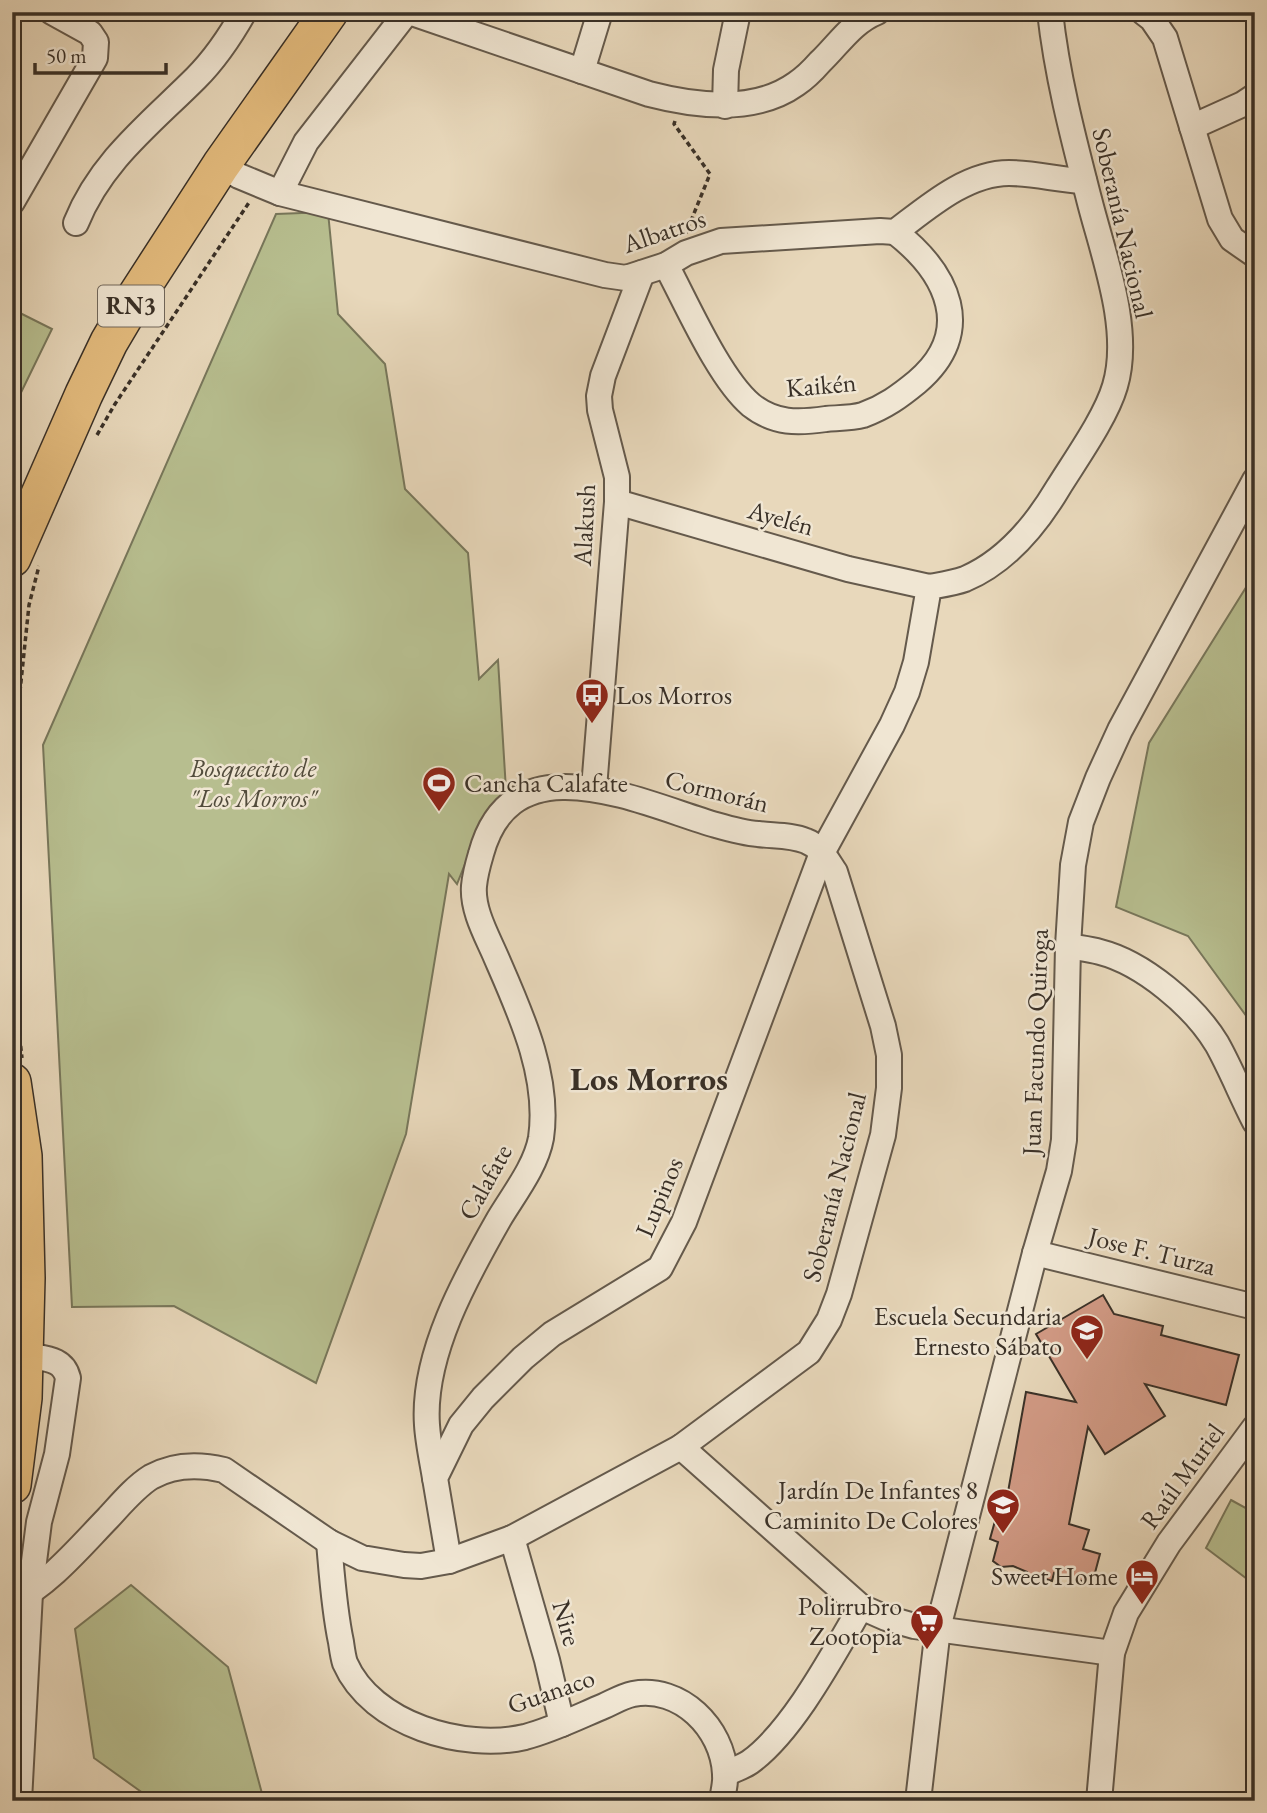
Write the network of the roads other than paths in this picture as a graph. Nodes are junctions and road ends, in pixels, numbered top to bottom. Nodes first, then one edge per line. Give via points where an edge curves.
1 (52, 12) edge
2 (244, 12) edge
3 (328, 12) edge
4 (356, 12) edge
5 (408, 12) edge
6 (600, 12) edge
7 (738, 12) edge
8 (877, 12) edge
9 (1050, 12) edge
10 (1143, 12) edge
11 (582, 71) junction
12 (1255, 96) edge
13 (725, 106) junction
14 (1192, 127) junction
15 (250, 180) junction
16 (1084, 181) junction
17 (12, 202) edge
18 (76, 223) dead end
19 (895, 232) junction
20 (1255, 255) edge
21 (676, 259) junction
22 (642, 273) junction
23 (1255, 480) edge
24 (617, 502) junction
25 (26, 562) edge
26 (929, 587) junction
27 (594, 788) junction
28 (514, 800) joint
29 (822, 853) junction
30 (1068, 946) junction
31 (12, 1082) edge
32 (1255, 1122) edge
33 (18, 1149) edge
34 (1035, 1253) junction
35 (1255, 1307) edge
36 (25, 1355) junction
37 (1255, 1427) edge
38 (681, 1447) junction
39 (435, 1478) junction
40 (12, 1485) edge
41 (512, 1538) junction
42 (329, 1542) junction
43 (449, 1561) junction
44 (21, 1598) edge
45 (861, 1607) junction
46 (938, 1628) junction
47 (1112, 1653) junction
48 (562, 1724) junction
49 (725, 1774) junction
50 (19, 1801) edge
51 (722, 1801) edge
52 (918, 1801) edge
53 (1099, 1801) edge

1 - 17 street via 90,33 96,42 95,58
2 - 18 street via 197,77 145,125 97,180
3 - 15 highway, RN3
4 - 15 highway, RN3
5 - 11 street
5 - 15 street via 306,142
6 - 11 street
7 - 13 street via 726,69
8 - 13 street via 850,30 795,85 764,99
9 - 16 street, Soberanía Nacional via 1055,58
10 - 14 street via 1165,38
11 - 13 street via 684,103
12 - 14 street
14 - 20 street via 1220,219 1232,239
15 - 22 street, Albatros via 605,275 626,278
15 - 25 highway, RN3 via 124,348 57,457
16 - 19 street via 1006,173 971,182
16 - 26 street, Soberanía Nacional via 1117,311 1120,357 1115,387 1093,432 1024,536 1000,558 965,579
19 - 21 street, Albatros via 721,241
19 - 21 street, Kaikén via 916,248 944,289 951,332 929,372 894,401 861,415 796,423 770,418 750,404 731,383
21 - 22 street, Albatros
22 - 24 street, Alakush via 599,396 617,477
23 - 30 street, Juan Facundo Quiroga via 1098,778 1075,852
24 - 26 street, Ayelén via 848,569
24 - 27 street, Alakush
26 - 29 street via 907,692
27 - 28 street, Cormorán via 555,786
27 - 29 street, Cormorán via 719,826 807,841
28 - 39 street, Calafate via 497,819 482,851 474,888 480,919 521,1017 539,1075 541,1138 535,1157 481,1251 436,1351 426,1423
29 - 38 street, Soberanía Nacional via 835,872 883,1026 889,1055 883,1135 839,1294 809,1352
29 - 39 street, Lupinos via 684,1222 660,1268 552,1334 523,1358 461,1425
30 - 32 street via 1102,952 1167,988 1204,1025
30 - 34 street, Juan Facundo Quiroga via 1064,1140
31 - 33 highway
33 - 36 highway via 26,1278
34 - 35 street, Jose F. Turza
34 - 46 street, Juan Facundo Quiroga
36 - 40 highway
36 - 44 street via 58,1361 68,1378 57,1454
37 - 47 street, Raúl Muriel via 1145,1579 1126,1613
38 - 41 street, Soberanía Nacional
38 - 45 street
39 - 43 street
41 - 43 street, Soberanía Nacional
41 - 48 street, Nire
42 - 43 street, Soberanía Nacional via 362,1558 404,1565
42 - 44 street, Soberanía Nacional via 224,1470 204,1465 174,1468 150,1478 53,1576
42 - 48 street, Guanaco via 335,1616 345,1663 369,1696 387,1711 444,1736 475,1740 523,1737
44 - 50 street
45 - 46 street via 914,1626
45 - 49 street via 789,1721 748,1764
46 - 47 street
46 - 52 street, Juan Facundo Quiroga
47 - 53 street, Raúl Muriel
48 - 49 street, Guanaco via 631,1694 656,1692 673,1697 710,1729
49 - 51 street, Guanaco

